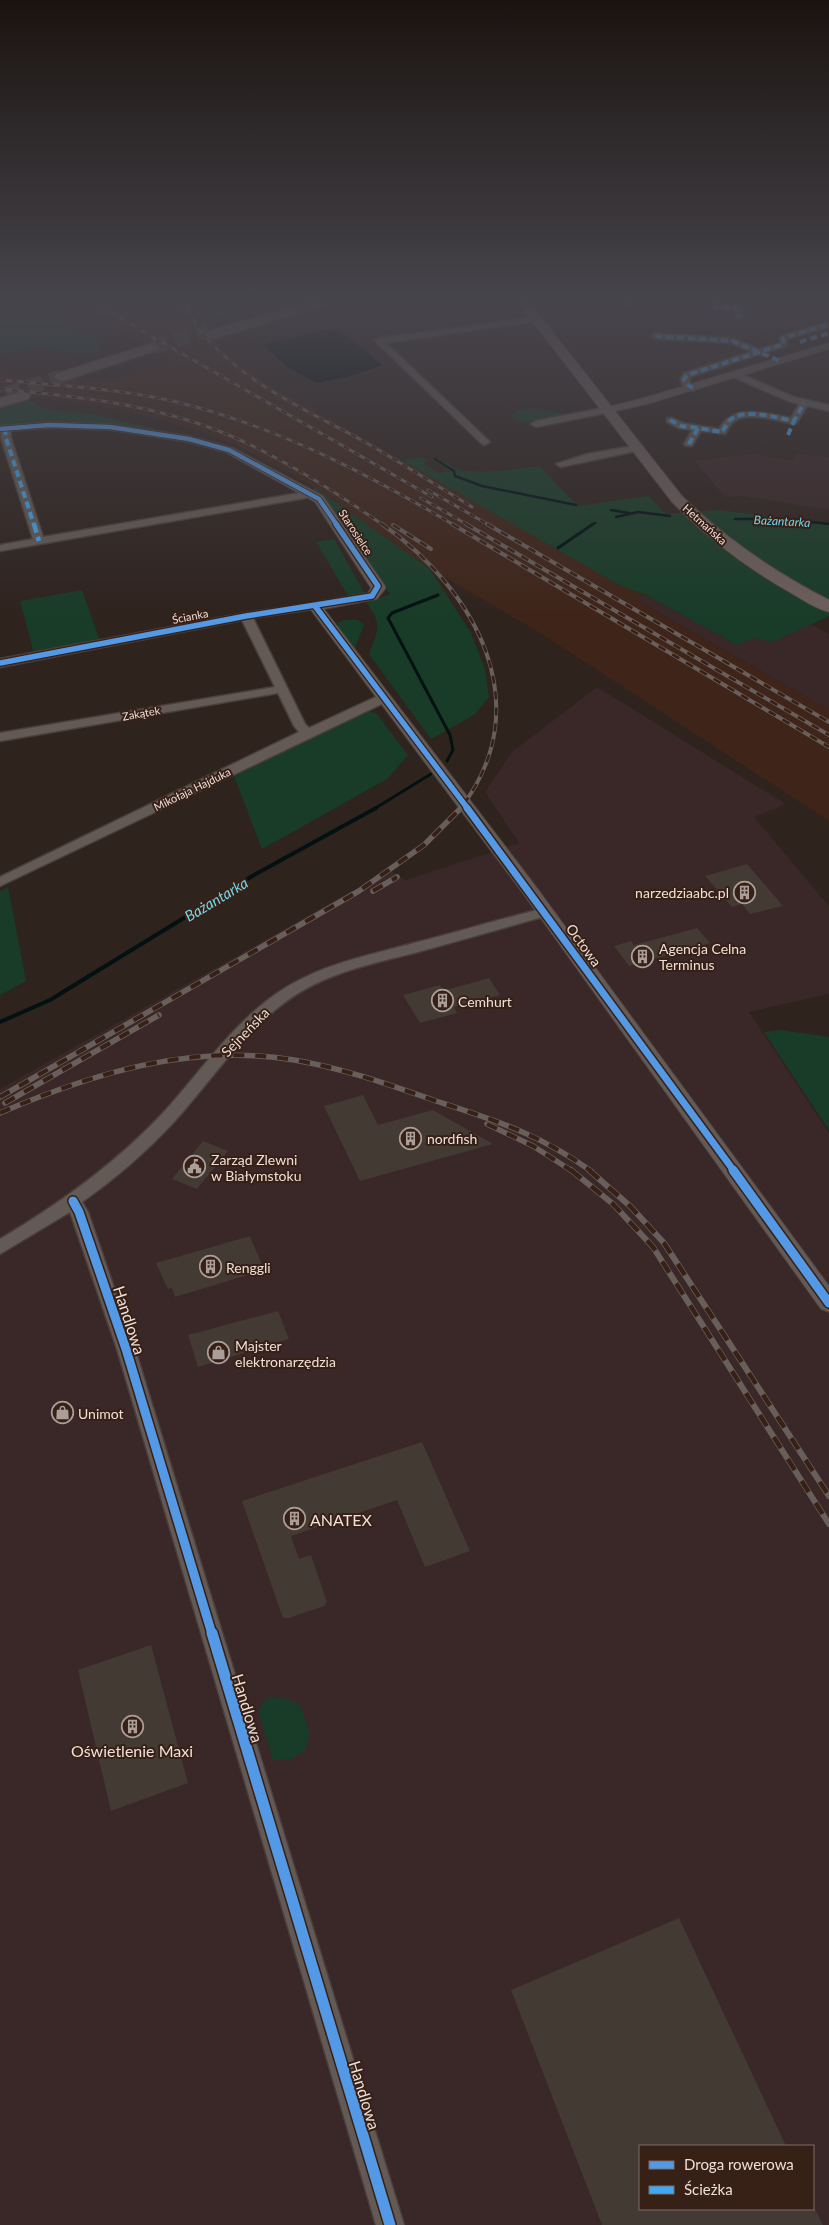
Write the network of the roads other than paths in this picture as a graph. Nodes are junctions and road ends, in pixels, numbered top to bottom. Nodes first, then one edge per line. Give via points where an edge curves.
1 (448, 407) edge
2 (593, 407) edge
3 (616, 407) edge
4 (619, 407) edge
5 (802, 407) edge
6 (633, 419) dead end
7 (670, 420) dead end
8 (794, 421) junction
9 (536, 424) dead end
10 (698, 428) junction
11 (2, 429) edge
12 (788, 435) dead end
13 (485, 442) dead end
14 (689, 444) dead end
15 (638, 448) junction
16 (561, 464) dead end
17 (311, 494) junction
18 (677, 498) junction
19 (39, 541) junction
20 (0, 548) edge
21 (378, 586) joint
22 (829, 595) edge
23 (315, 606) junction
24 (829, 607) edge
25 (246, 616) junction
26 (0, 662) edge
27 (283, 689) junction
28 (384, 698) junction
29 (307, 733) junction
30 (0, 738) edge
31 (0, 882) edge
32 (545, 912) junction
33 (73, 1201) junction
34 (0, 1247) edge
35 (829, 1303) edge
36 (390, 2225) edge

1 - 13 street
2 - 9 street
3 - 15 main road, Hetmańska
4 - 6 main road
5 - 8 street
7 - 10 street via 681,426
8 - 10 street via 748,414 730,419 722,432
8 - 12 street
10 - 14 street
11 - 17 street, Starosielce via 49,424 88,425 189,439 229,450
11 - 19 street
15 - 16 street
15 - 18 main road, Hetmańska
17 - 19 street
17 - 21 street, Starosielce via 324,504
18 - 22 main road, Hetmańska via 694,496 721,524 758,553
18 - 24 main road, Hetmańska via 699,522 743,558
19 - 20 street
21 - 23 street, Ścianka via 372,596
23 - 25 street, Ścianka
23 - 28 street, Octowa
25 - 26 street, Ścianka
25 - 27 street
27 - 29 street via 300,726
27 - 30 street, Zakątek
28 - 29 street, Mikołaja Hajduka
28 - 32 street, Octowa
29 - 31 street, Mikołaja Hajduka
32 - 33 street, Sejneńska via 346,966 295,988 262,1012 148,1138
32 - 35 street, Octowa
33 - 34 street, Sejneńska
33 - 36 street, Handlowa via 126,1349

